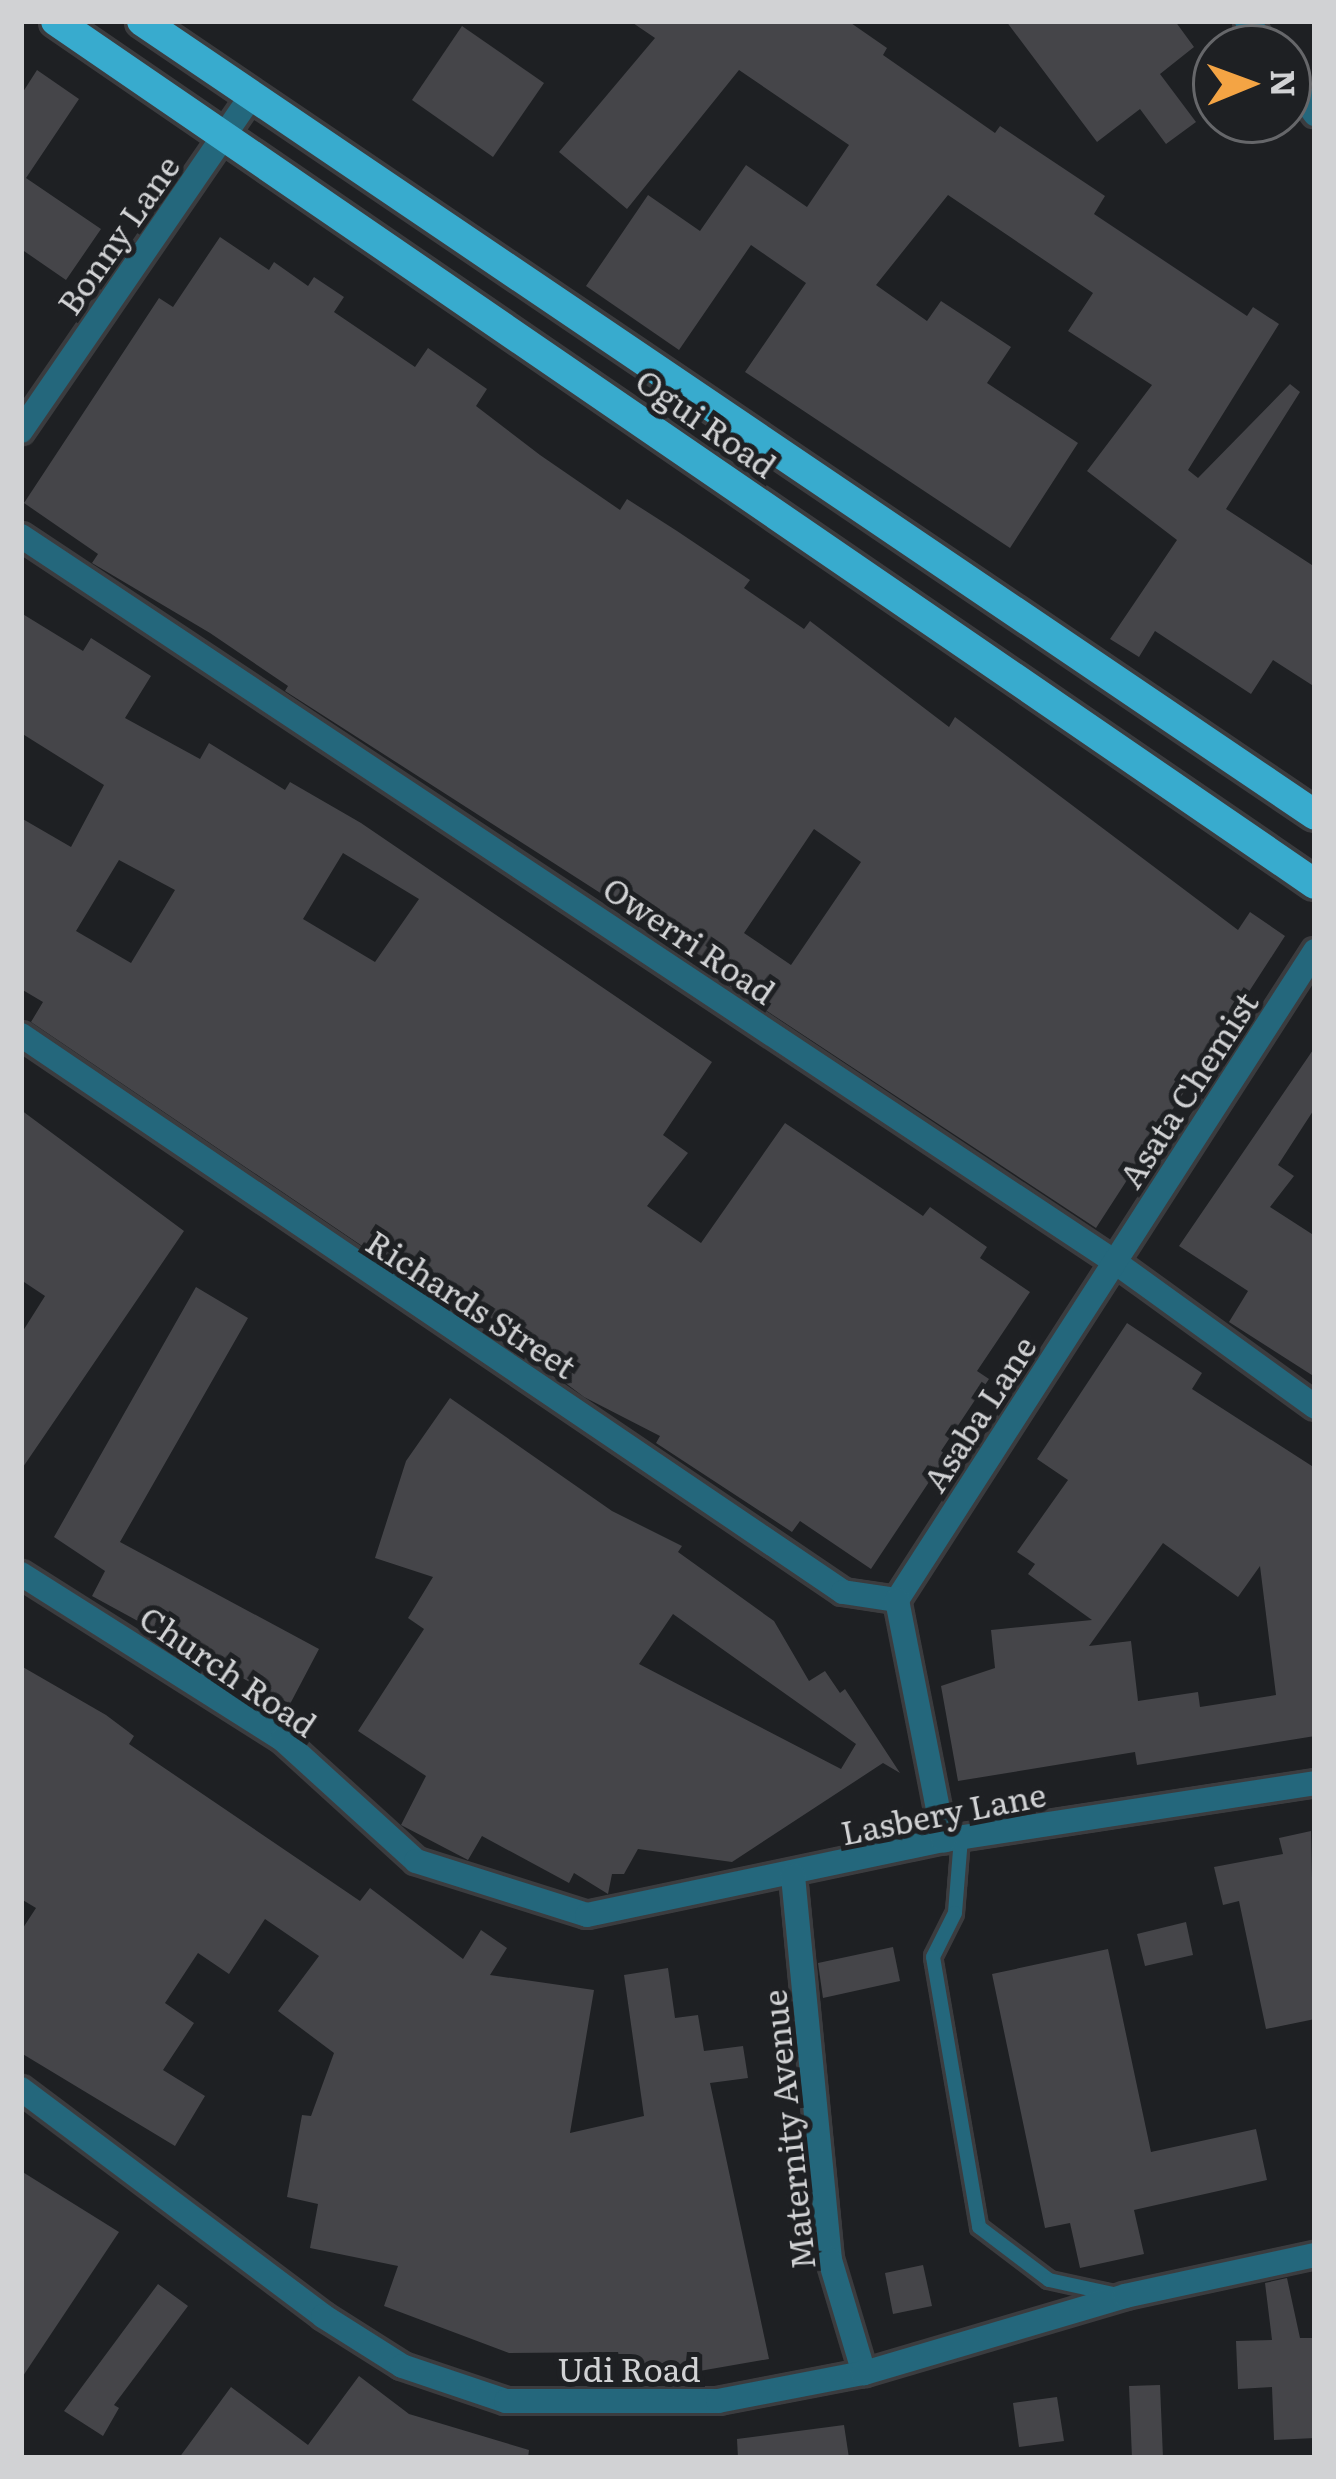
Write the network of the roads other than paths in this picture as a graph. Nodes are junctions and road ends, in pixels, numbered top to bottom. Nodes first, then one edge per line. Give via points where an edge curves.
1 (56, 21) edge
2 (142, 21) edge
3 (253, 94) junction
4 (228, 135) junction
5 (21, 430) edge
6 (21, 536) edge
7 (1315, 815) edge
8 (1315, 884) edge
9 (1315, 951) edge
10 (21, 1035) edge
11 (1115, 1262) junction
12 (1315, 1407) edge
13 (21, 1574) edge
14 (897, 1600) junction
15 (1315, 1783) edge
16 (952, 1839) junction
17 (793, 1876) junction
18 (586, 1915) joint
19 (21, 2089) edge
20 (1315, 2255) edge
21 (1125, 2296) junction
22 (864, 2373) junction

1 - 4 main road, Ogui Road
2 - 3 main road, Ogui Road
3 - 4 street, Bonny Lane
3 - 7 main road, Ogui Road
4 - 5 street, Bonny Lane
4 - 8 main road, Ogui Road
6 - 11 street, Owerri Road
9 - 11 street, Asata Chemist
10 - 14 street, Richards Street via 843,1592
11 - 12 street, Owerri Road
11 - 14 street, Asaba Lane
13 - 18 street, Church Road via 283,1739 416,1861
14 - 16 street
15 - 16 street, Lasbery Lane
16 - 17 street, Lasbery Lane
16 - 21 lane via 955,1913 933,1957 979,2227 1049,2280
17 - 18 street, Lasbery Lane
17 - 22 street, Maternity Avenue via 830,2260
19 - 22 street, Udi Road via 322,2316 423,2373 506,2401 718,2401
20 - 21 street, Udi Road
21 - 22 street, Udi Road

